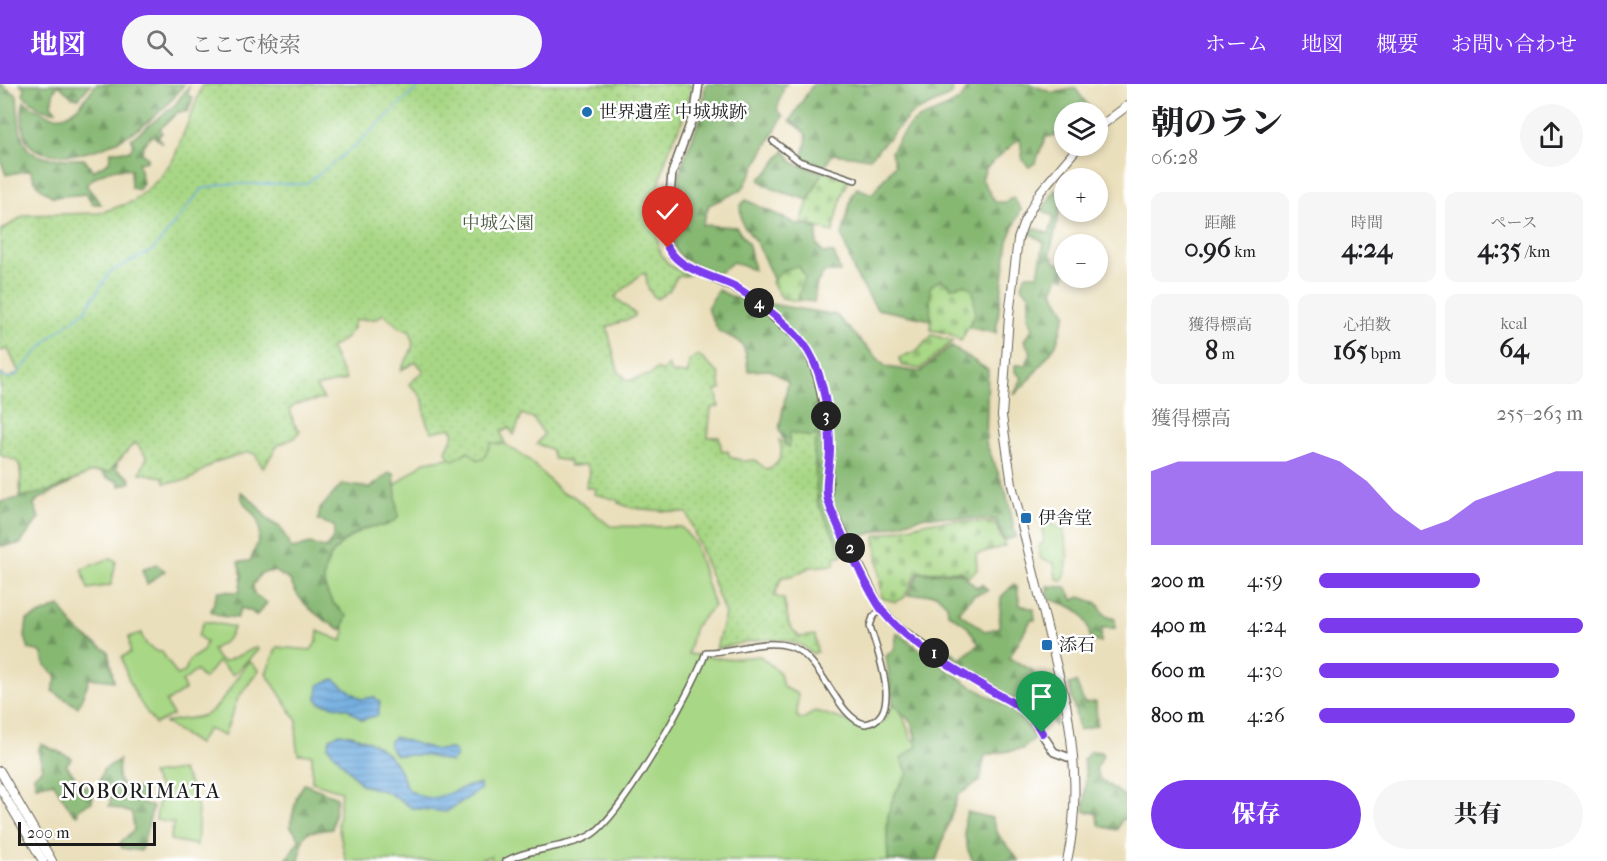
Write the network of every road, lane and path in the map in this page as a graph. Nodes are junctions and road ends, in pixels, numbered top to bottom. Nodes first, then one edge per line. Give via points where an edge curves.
1 (699, 84) edge
2 (1127, 106) edge
3 (1108, 120) edge
4 (772, 141) dead end
5 (1071, 156) edge
6 (855, 180) dead end
7 (882, 609) junction
8 (1074, 759) junction
9 (0, 771) edge
10 (0, 788) edge
11 (43, 861) edge
12 (52, 861) edge
13 (506, 861) edge
14 (1067, 861) edge

1 - 7 main road via 695,111 672,173 668,248 685,265 752,298 808,350 827,421 828,502
2 - 3 highway
4 - 6 street via 799,162
5 - 8 highway via 1040,192 1018,239 1002,416 1007,463 1066,704
7 - 8 main road via 898,627 962,673 1028,711 1054,752
7 - 13 street via 870,626 887,697 884,713 874,722 865,724 851,717 813,664 791,646 761,645 723,653 706,652 652,756 604,823 590,836
8 - 14 highway via 1074,822
9 - 12 highway
10 - 11 highway

